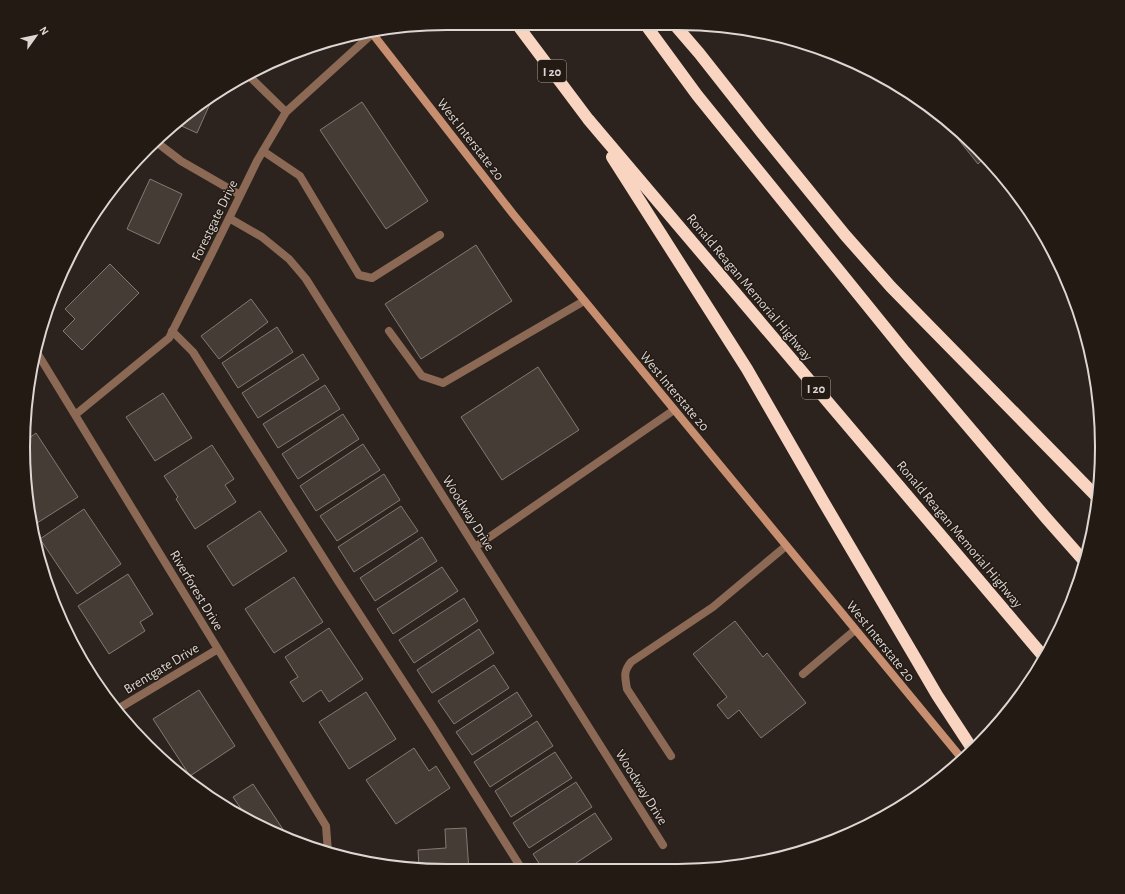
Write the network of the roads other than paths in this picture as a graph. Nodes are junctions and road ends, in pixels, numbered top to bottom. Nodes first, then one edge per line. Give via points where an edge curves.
1 (521, 30) edge
2 (649, 30) edge
3 (679, 30) edge
4 (376, 37) edge
5 (368, 38) edge
6 (252, 79) edge
7 (286, 112) junction
8 (588, 119) junction
9 (160, 145) edge
10 (263, 151) junction
11 (240, 195) junction
12 (229, 218) junction
13 (440, 235) dead end
14 (584, 301) junction
15 (172, 331) junction
16 (389, 331) dead end
17 (40, 357) edge
18 (674, 410) junction
19 (75, 415) junction
20 (1092, 492) edge
21 (786, 546) junction
22 (475, 547) junction
23 (1081, 556) edge
24 (855, 630) junction
25 (218, 649) junction
26 (1041, 653) edge
27 (803, 674) dead end
28 (121, 707) edge
29 (970, 745) edge
30 (671, 756) dead end
31 (959, 756) edge
32 (663, 845) dead end
33 (328, 847) edge
34 (519, 864) edge

1 - 8 highway, Ronald Reagan Memorial Highway / I 20
2 - 23 highway via 697,95 905,352
3 - 20 highway via 845,235 891,287
4 - 14 main road, West Interstate 20
5 - 7 street, Forestgate Drive
6 - 7 street
7 - 10 street, Forestgate Drive
8 - 26 highway, Ronald Reagan Memorial Highway / I 20
8 - 29 highway via 747,369 822,501 937,695
9 - 11 street via 181,161
10 - 11 street, Forestgate Drive
10 - 13 street via 300,176 359,275 372,278
11 - 12 street, Forestgate Drive
12 - 15 street, Forestgate Drive
12 - 22 street, Woodway Drive via 262,237 289,259 306,279
14 - 16 street via 443,383 422,376
14 - 18 main road, West Interstate 20
15 - 19 street, Forestgate Drive via 169,338
15 - 34 street via 193,352
17 - 19 street, Riverforest Drive
18 - 21 main road, West Interstate 20
18 - 22 street
19 - 25 street, Riverforest Drive
21 - 24 main road, West Interstate 20
21 - 30 street via 713,607 631,662 626,668 627,689
22 - 32 street, Woodway Drive
24 - 27 street
24 - 31 main road, West Interstate 20
25 - 28 street, Brentgate Drive
25 - 33 street, Riverforest Drive via 326,826

